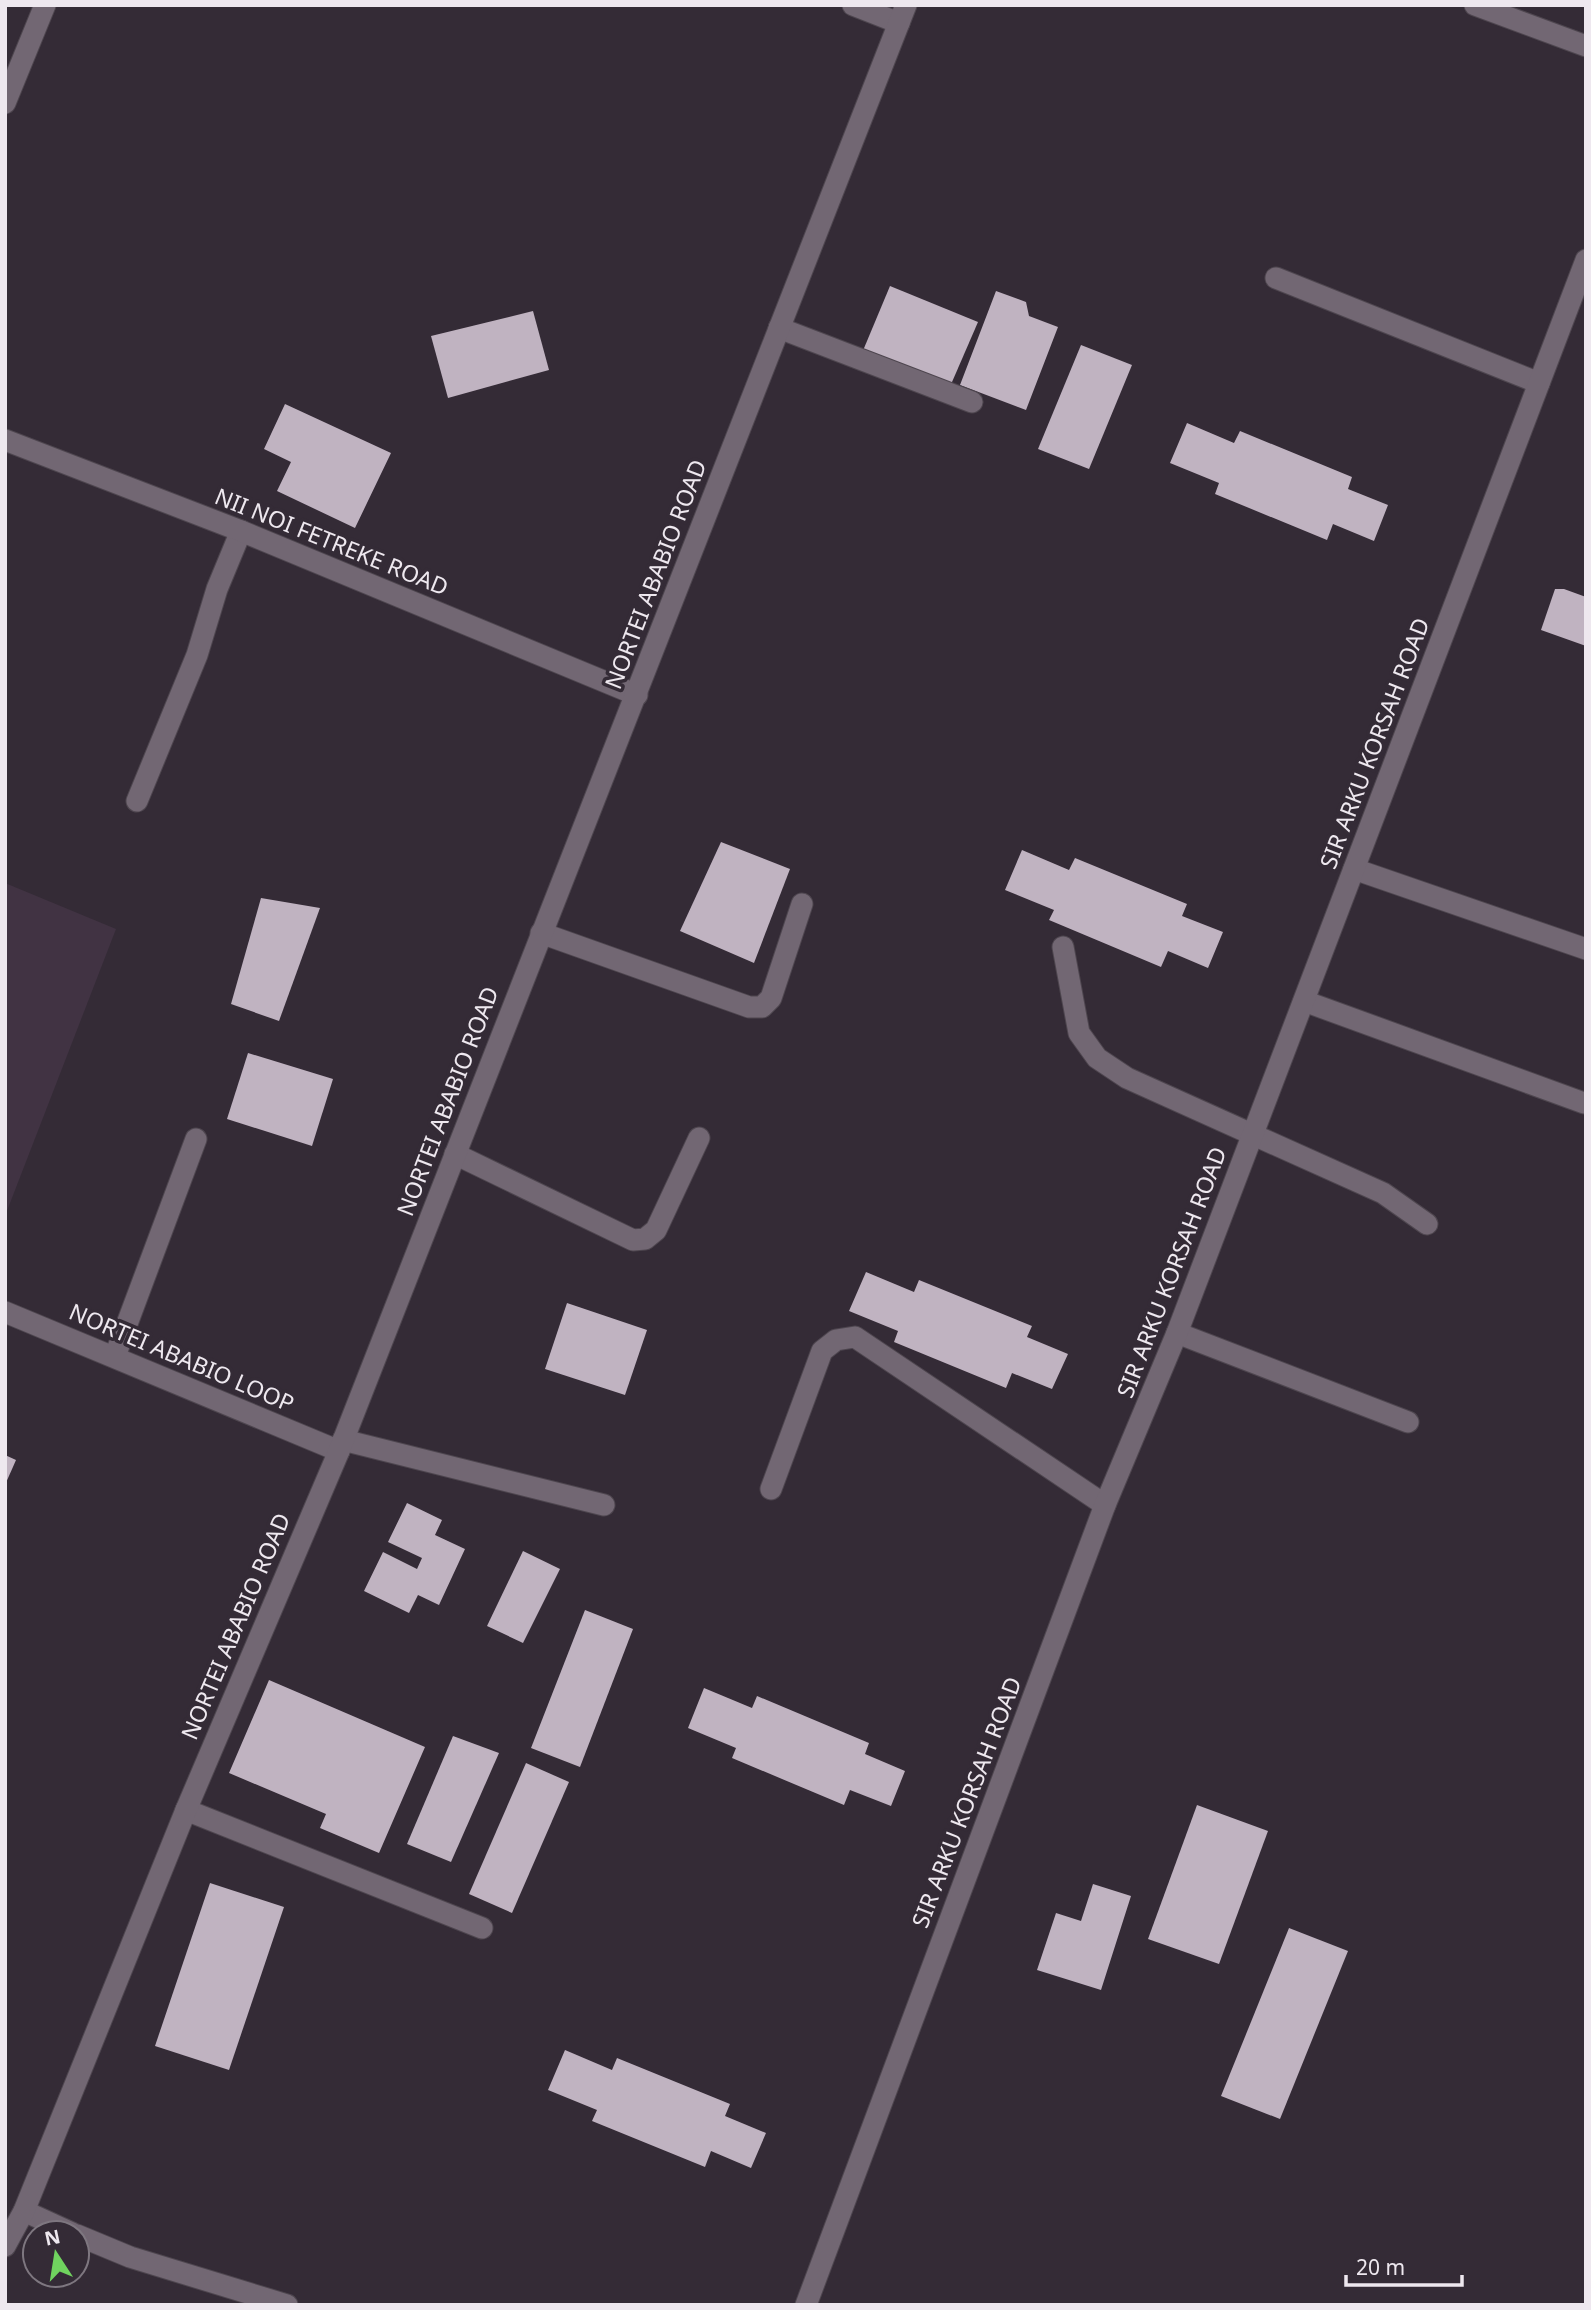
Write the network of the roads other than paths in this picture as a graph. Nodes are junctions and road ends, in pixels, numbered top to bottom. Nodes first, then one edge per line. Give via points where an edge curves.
1 (45, 5) edge
2 (853, 5) edge
3 (1475, 5) edge
4 (902, 14) edge
5 (1586, 46) edge
6 (5, 103) edge
7 (1586, 260) edge
8 (1276, 278) dead end
9 (779, 327) junction
10 (1539, 383) junction
11 (972, 402) dead end
12 (5, 440) edge
13 (241, 531) junction
14 (637, 695) junction
15 (137, 801) dead end
16 (1354, 869) junction
17 (802, 904) dead end
18 (541, 933) junction
19 (1063, 947) dead end
20 (1586, 949) edge
21 (1304, 1001) junction
22 (1584, 1102) dead end
23 (1253, 1135) junction
24 (699, 1138) dead end
25 (196, 1139) dead end
26 (454, 1154) junction
27 (1427, 1224) dead end
28 (5, 1312) edge
29 (1177, 1333) junction
30 (116, 1356) junction
31 (1408, 1422) dead end
32 (341, 1446) junction
33 (771, 1489) dead end
34 (604, 1505) dead end
35 (1105, 1505) junction
36 (186, 1810) junction
37 (482, 1928) dead end
38 (24, 2211) junction
39 (42, 2219) edge
40 (91, 2241) edge
41 (5, 2246) edge
42 (287, 2305) edge
43 (806, 2305) edge

1 - 6 street
2 - 4 street
3 - 5 street
4 - 9 street, NORTEI ABABIO ROAD
7 - 10 street, SIR ARKU KORSAH ROAD
8 - 10 street
9 - 11 street
9 - 14 street, NORTEI ABABIO ROAD
10 - 16 street, SIR ARKU KORSAH ROAD
12 - 13 street, NII NOI FETREKE ROAD
13 - 14 street, NII NOI FETREKE ROAD
13 - 15 street via 197,655
14 - 18 street, NORTEI ABABIO ROAD
16 - 20 street
16 - 21 street, SIR ARKU KORSAH ROAD
17 - 18 street via 771,998 762,1007 749,1007
18 - 26 street, NORTEI ABABIO ROAD
19 - 23 street via 1079,1033 1097,1058 1127,1078
21 - 22 street
21 - 23 street, SIR ARKU KORSAH ROAD
23 - 27 street via 1383,1193
23 - 29 street, SIR ARKU KORSAH ROAD
24 - 26 street via 656,1230 645,1239 633,1240
25 - 30 street
26 - 32 street, NORTEI ABABIO ROAD
28 - 30 street, NORTEI ABABIO LOOP
29 - 31 street
29 - 35 street, SIR ARKU KORSAH ROAD
30 - 32 street, NORTEI ABABIO LOOP
32 - 34 street, NORTEI ABABIO LOOP
32 - 36 street, NORTEI ABABIO ROAD
33 - 35 street via 822,1351 836,1340 855,1337
35 - 43 street, SIR ARKU KORSAH ROAD
36 - 37 street
36 - 38 street, NORTEI ABABIO ROAD
38 - 39 street
38 - 41 street, NORTEI ABABIO ROAD
40 - 42 street

